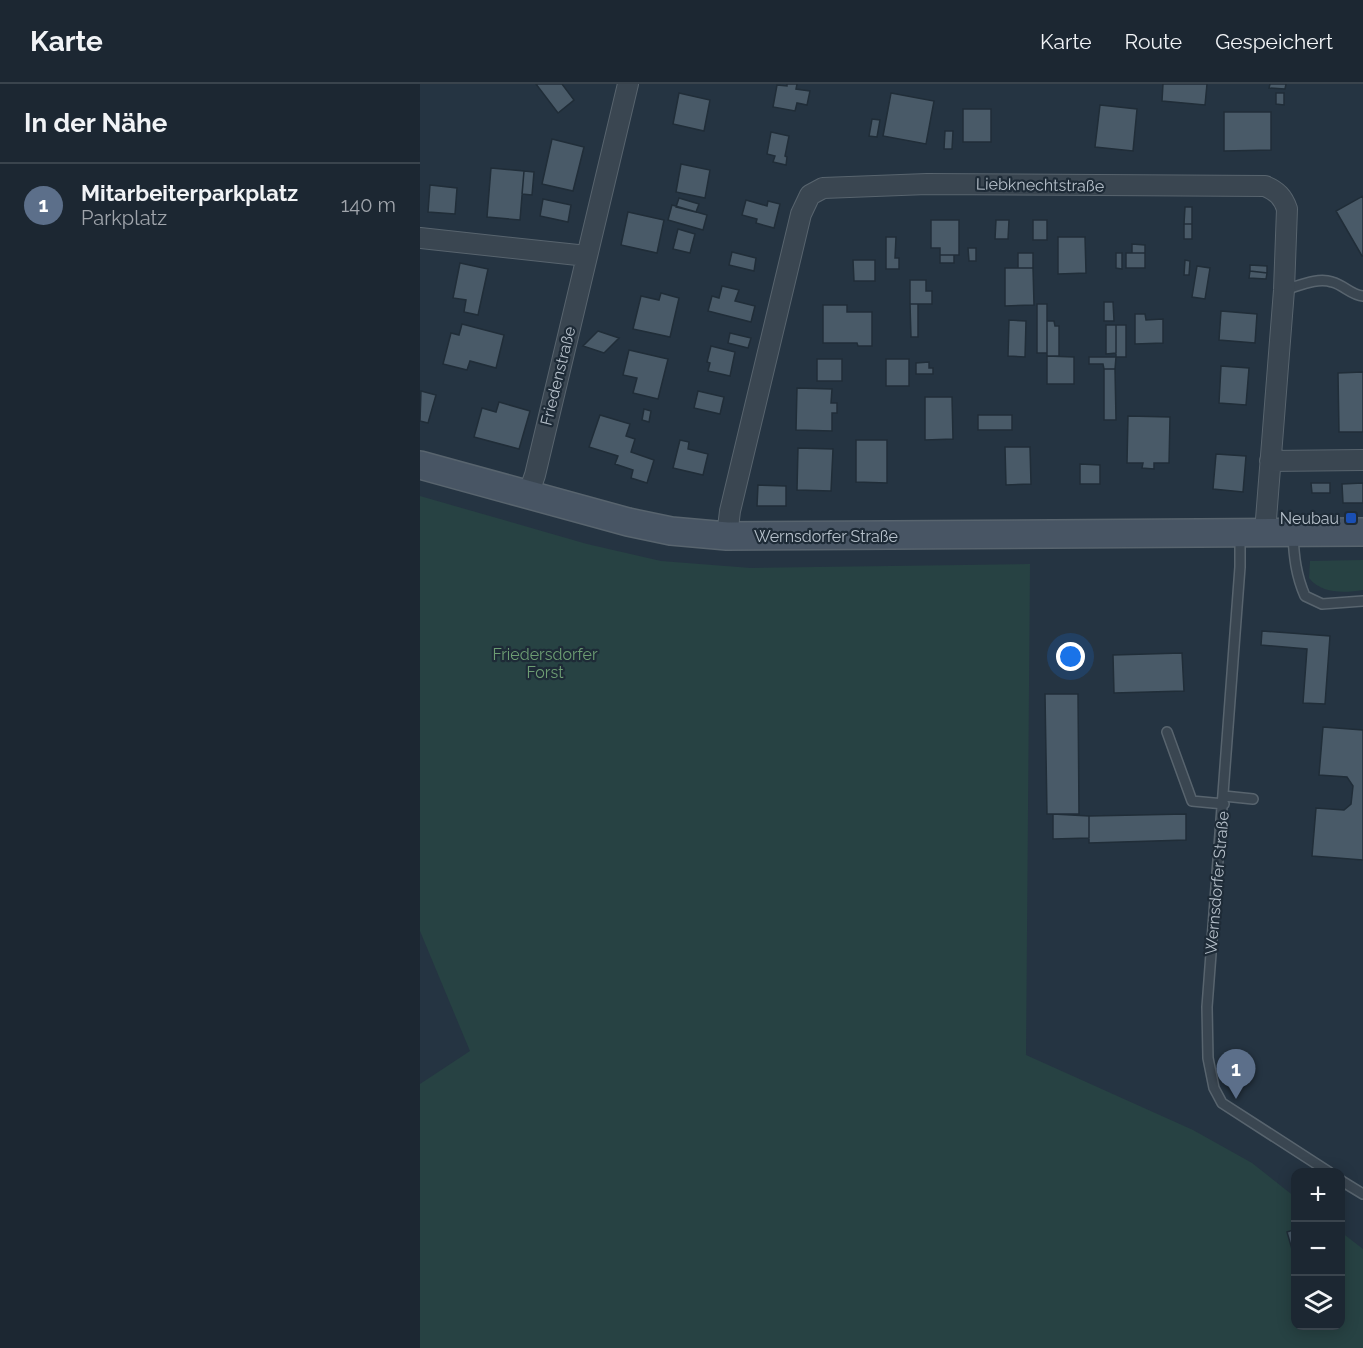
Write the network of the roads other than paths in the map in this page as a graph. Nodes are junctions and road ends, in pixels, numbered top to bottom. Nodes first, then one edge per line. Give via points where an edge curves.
1 (628, 84) edge
2 (420, 238) edge
3 (587, 256) junction
4 (1284, 290) junction
5 (1363, 296) edge
6 (1270, 460) junction
7 (1363, 460) edge
8 (420, 465) edge
9 (528, 495) junction
10 (1253, 532) junction
11 (1363, 532) edge
12 (1293, 533) junction
13 (726, 536) junction
14 (1363, 601) edge
15 (1167, 732) dead end
16 (1253, 798) dead end
17 (1224, 800) junction
18 (1321, 1168) edge
19 (1345, 1183) edge
20 (1363, 1194) edge

1 - 3 street, Friedenstraße
2 - 3 street
3 - 9 street, Friedenstraße
4 - 5 lane via 1317,281 1332,282
4 - 6 street, Liebknechtstraße
4 - 13 street, Liebknechtstraße via 1287,209 1283,198 1265,186 927,184 823,188 810,195 801,214
6 - 7 street
6 - 10 street, Liebknechtstraße
8 - 9 main road, Wernsdorfer Straße
9 - 13 main road, Wernsdorfer Straße via 671,531
10 - 12 main road, Wernsdorfer Straße
10 - 13 main road, Wernsdorfer Straße
10 - 17 lane, Wernsdorfer Straße via 1240,567
11 - 12 main road, Wernsdorfer Straße
12 - 14 lane via 1294,558 1305,596 1322,604
15 - 17 lane via 1192,801
16 - 17 lane
17 - 18 lane, Wernsdorfer Straße via 1208,1007 1208,1058 1214,1088 1222,1103
19 - 20 lane

